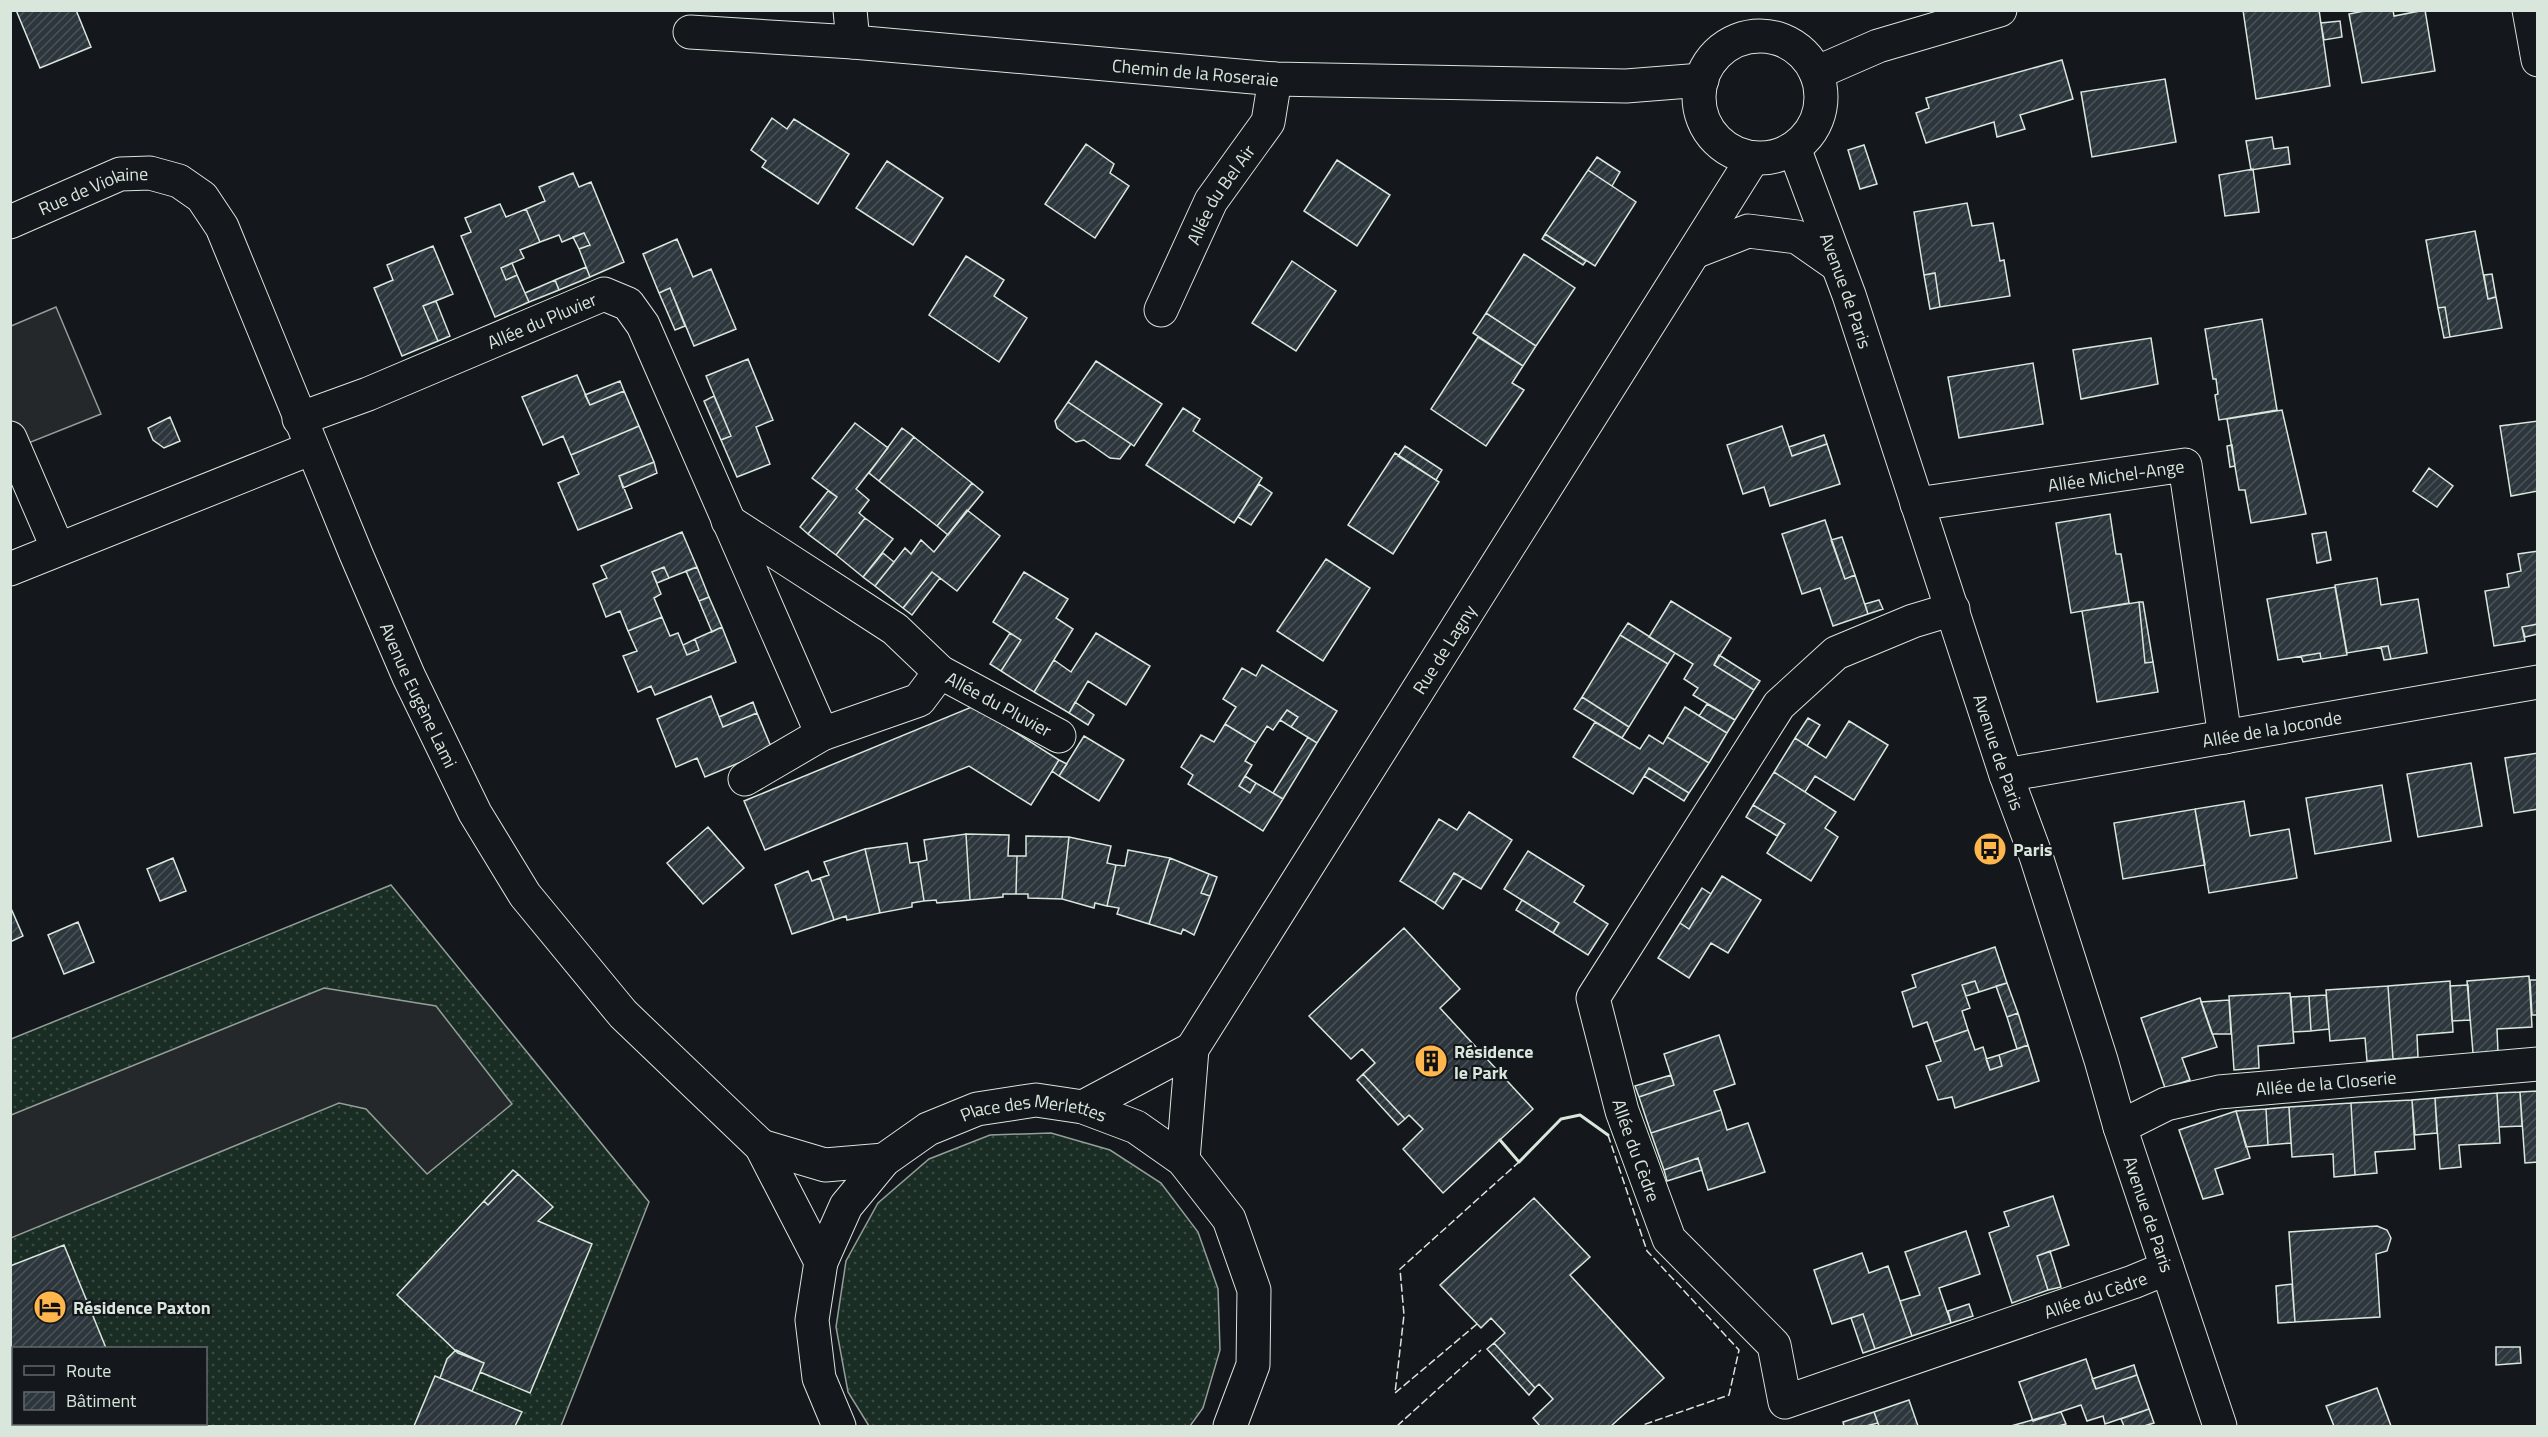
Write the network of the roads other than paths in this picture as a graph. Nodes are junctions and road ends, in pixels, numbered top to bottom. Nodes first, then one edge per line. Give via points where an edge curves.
1 (2000, 10) edge
2 (2529, 10) edge
3 (1762, 23) edge
4 (851, 26) edge
5 (690, 32) dead end
6 (2538, 60) edge
7 (1816, 73) junction
8 (1275, 79) junction
9 (1702, 80) junction
10 (1794, 148) junction
11 (1754, 158) junction
12 (179, 181) joint
13 (10, 222) edge
14 (1697, 251) junction
15 (1837, 265) junction
16 (1161, 310) dead end
17 (306, 434) junction
18 (10, 438) edge
19 (1917, 504) junction
20 (728, 522) junction
21 (58, 549) junction
22 (10, 569) edge
23 (1953, 609) junction
24 (940, 672) junction
25 (2538, 682) edge
26 (822, 734) junction
27 (1059, 736) dead end
28 (2225, 737) junction
29 (2006, 775) junction
30 (745, 779) dead end
31 (1192, 1049) junction
32 (2538, 1064) edge
33 (1083, 1107) junction
34 (2120, 1127) junction
35 (761, 1146) junction
36 (884, 1160) junction
37 (1183, 1160) junction
38 (821, 1262) junction
39 (2167, 1268) junction
40 (839, 1426) edge
41 (1230, 1426) edge
42 (2220, 1426) edge

1 - 7 street via 1878,46
2 - 6 street
3 - 7 street via 1805,55
3 - 9 street via 1711,61
4 - 5 street, Chemin de la Roseraie
4 - 8 street, Chemin de la Roseraie
7 - 10 street via 1821,94 1819,115 1809,134
8 - 9 street, Chemin de la Roseraie via 1626,87
8 - 16 street, Allée du Bel Air via 1268,122 1211,201
9 - 11 street via 1704,122 1716,140 1733,152
10 - 11 street via 1774,157
10 - 15 street, Avenue de Paris
11 - 14 street, Rue de Lagny
12 - 13 street, Rue de Violaine via 150,173 120,174
12 - 17 street, Avenue Eugène Lami via 202,197 222,227
14 - 15 street via 1748,231 1797,237
14 - 31 street, Rue de Lagny
15 - 19 street, Avenue de Paris
17 - 20 street, Allée du Pluvier via 368,394 604,294 628,304 644,325
17 - 21 street, Allée du Pluvier
17 - 35 street, Avenue Eugène Lami via 414,688 475,813 525,895 623,1014
18 - 21 street
19 - 23 street, Avenue de Paris
19 - 28 street, Allée Michel-Ange via 2185,465
20 - 24 street, Allée du Pluvier via 895,629
20 - 26 street, Allée du Pluvier
21 - 22 street, Allée du Pluvier
23 - 29 street, Avenue de Paris
23 - 39 street, Allée du Cèdre via 1912,621 1836,653 1779,705 1593,998 1622,1111 1669,1239 1774,1345 1785,1402
24 - 26 street, Allée du Pluvier via 920,700
24 - 27 street, Allée du Pluvier
25 - 28 street, Allée de la Joconde
26 - 30 street
28 - 29 street, Allée de la Joconde
29 - 34 street, Avenue de Paris via 2036,856
31 - 33 street, Rue de Lagny
31 - 37 street, Rue de Lagny
32 - 34 street, Allée de la Closerie via 2219,1092 2166,1104
33 - 36 street, Place des Merlettes via 1036,1100 977,1109 927,1129
33 - 37 street, Place des Merlettes via 1136,1127
34 - 39 street, Avenue de Paris
35 - 36 street via 825,1165
35 - 38 street
36 - 38 street, Place des Merlettes via 846,1206
37 - 41 street, Place des Merlettes via 1229,1219 1254,1290 1253,1365
38 - 40 street, Place des Merlettes via 812,1320 819,1378
39 - 42 street, Avenue de Paris

